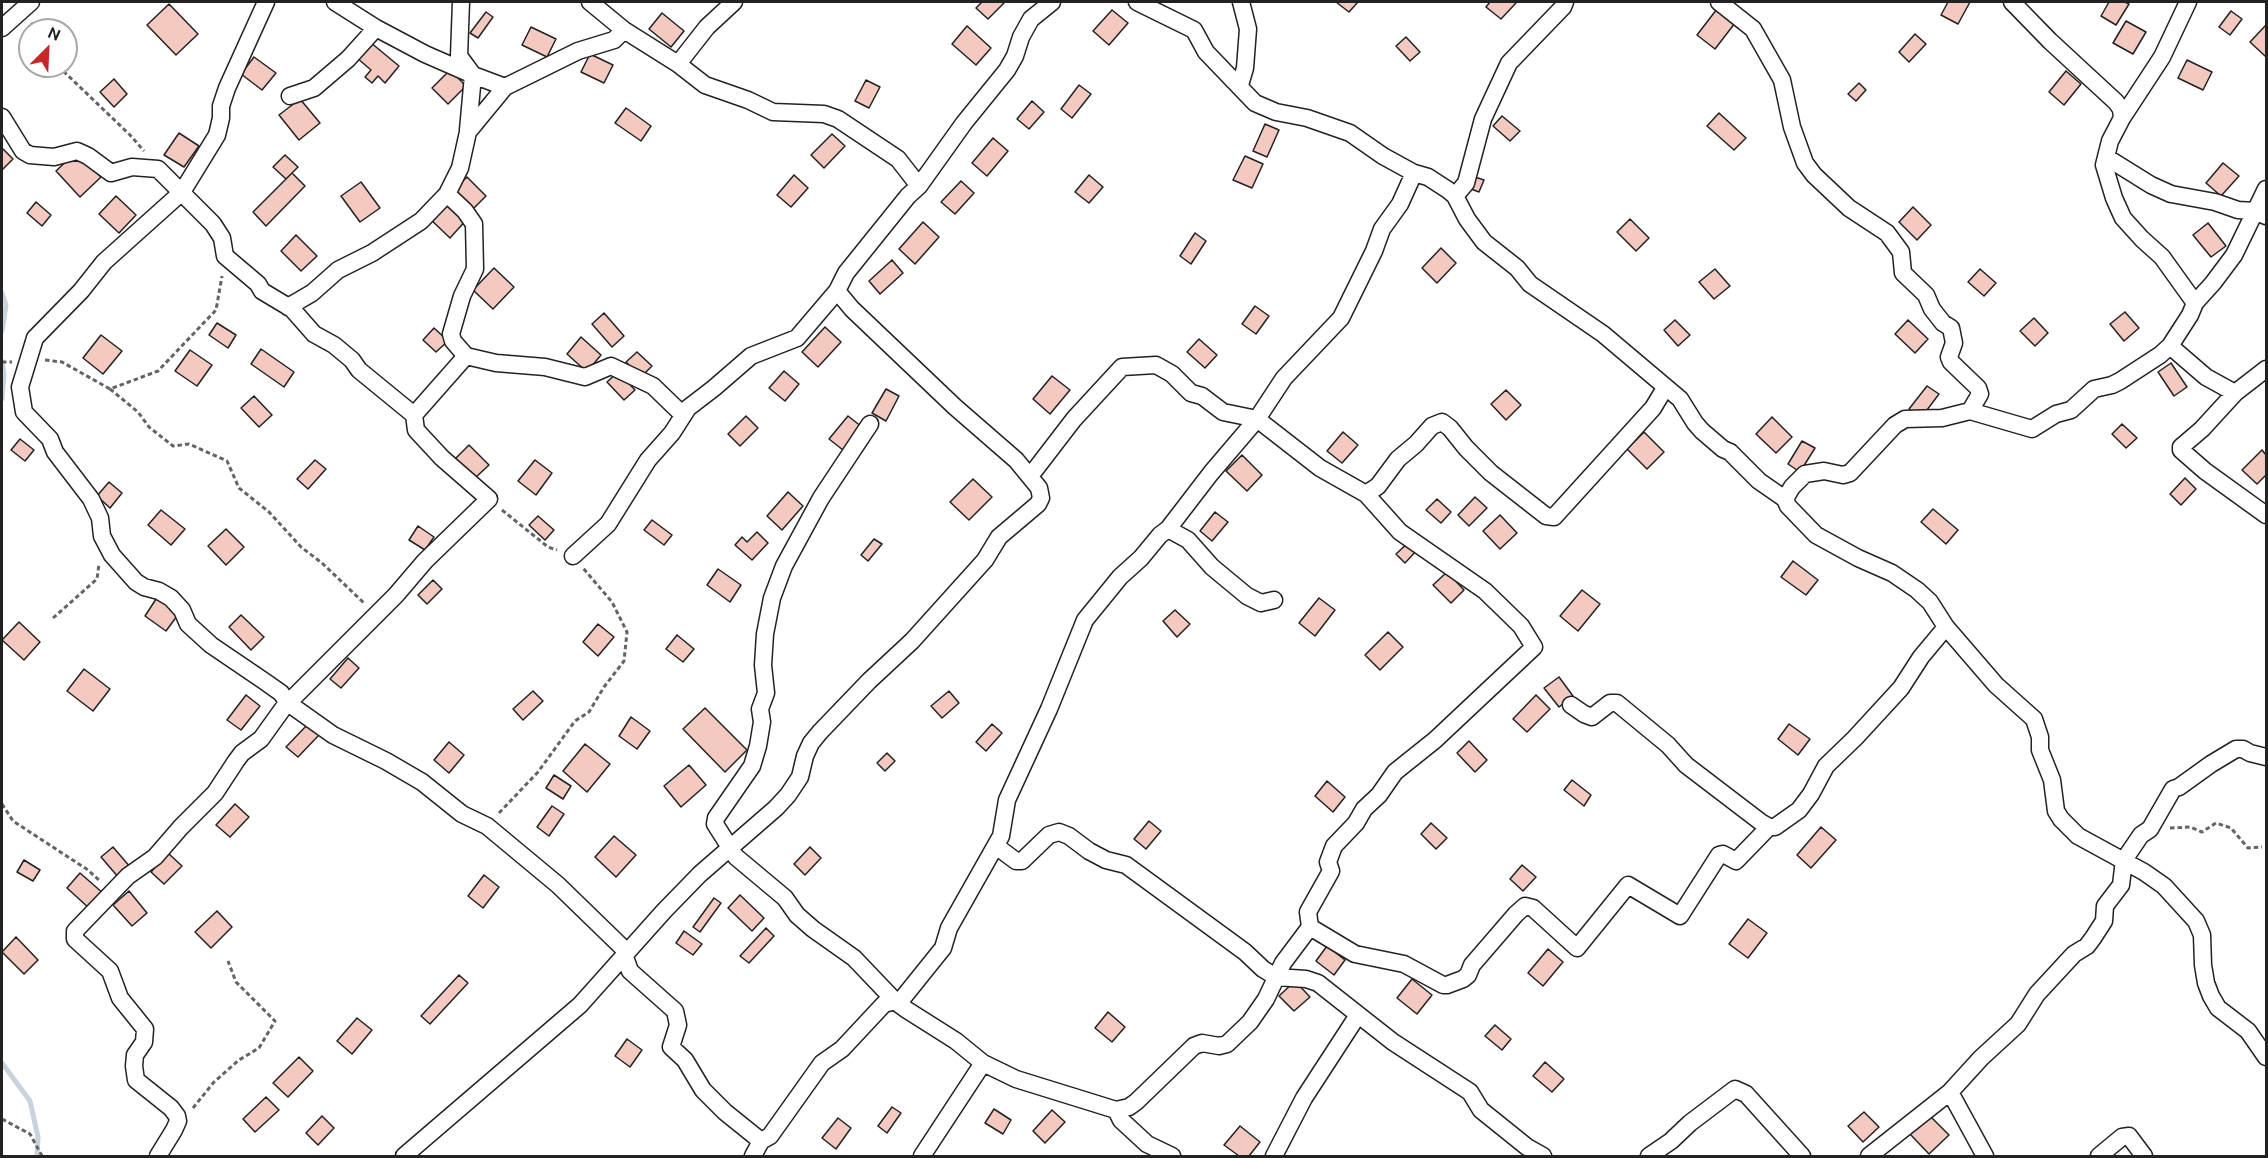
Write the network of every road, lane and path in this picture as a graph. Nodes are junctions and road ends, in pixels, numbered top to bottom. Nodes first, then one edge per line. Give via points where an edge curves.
1 (31, 2) edge
2 (266, 2) edge
3 (335, 2) edge
4 (461, 2) edge
5 (590, 2) edge
6 (734, 2) edge
7 (1137, 2) edge
8 (1241, 2) edge
9 (1566, 2) edge
10 (1719, 2) edge
11 (2012, 2) edge
12 (2188, 2) edge
13 (1048, 3) edge
14 (2, 28) edge
15 (376, 28) junction
16 (624, 30) junction
17 (678, 64) junction
18 (473, 75) junction
19 (71, 78) edge
20 (1240, 86) junction
21 (505, 87) junction
22 (290, 96) dead end
23 (2, 117) edge
24 (2122, 118) junction
25 (468, 132) junction
26 (2106, 158) junction
27 (158, 169) junction
28 (1414, 173) junction
29 (919, 186) junction
30 (2266, 189) edge
31 (182, 192) junction
32 (447, 194) junction
33 (1455, 196) junction
34 (2261, 213) edge
35 (225, 256) junction
36 (837, 291) junction
37 (2195, 303) junction
38 (288, 307) junction
39 (2170, 346) junction
40 (466, 356) junction
41 (27, 359) junction
42 (2, 362) edge
43 (2266, 369) edge
44 (1665, 388) junction
45 (110, 389) junction
46 (2235, 393) junction
47 (1970, 411) junction
48 (414, 415) junction
49 (683, 415) junction
50 (1257, 419) junction
51 (870, 424) dead end
52 (1031, 475) junction
53 (1366, 494) junction
54 (489, 499) junction
55 (1785, 499) junction
56 (2266, 515) edge
57 (1168, 529) junction
58 (102, 536) junction
59 (573, 556) junction
60 (1274, 600) dead end
61 (376, 614) junction
62 (53, 618) dead end
63 (1946, 627) junction
64 (288, 703) junction
65 (1571, 705) dead end
66 (2266, 757) edge
67 (2, 804) edge
68 (488, 826) junction
69 (1769, 827) junction
70 (2150, 829) junction
71 (731, 846) junction
72 (996, 846) junction
73 (2262, 847) dead end
74 (2124, 860) junction
75 (112, 892) junction
76 (1310, 927) junction
77 (627, 952) junction
78 (228, 961) dead end
79 (1276, 977) junction
80 (896, 1002) junction
81 (1358, 1015) junction
82 (2266, 1057) edge
83 (983, 1064) junction
84 (1950, 1092) junction
85 (1116, 1110) junction
86 (2, 1119) edge
87 (178, 1121) junction
88 (761, 1142) junction
89 (42, 1156) edge
90 (158, 1156) edge
91 (404, 1156) edge
92 (753, 1156) edge
93 (922, 1156) edge
94 (1172, 1156) edge
95 (1274, 1156) edge
96 (1543, 1156) edge
97 (1649, 1156) edge
98 (1802, 1156) edge
99 (1869, 1156) edge
100 (1985, 1156) edge
101 (2099, 1156) edge
102 (2144, 1156) edge

1 - 14 street
2 - 31 street via 220,106 217,135
3 - 15 street
4 - 18 street via 459,56
5 - 16 street
6 - 17 street via 707,27
7 - 20 street via 1194,30 1206,52
8 - 20 street via 1248,29
9 - 33 street via 1509,63 1483,119 1466,183
10 - 47 street via 1753,29 1782,80 1805,163 1849,208 1887,233 1901,252 1903,273 1950,328 1954,343 1951,362 1980,391
11 - 24 street via 2116,102
12 - 24 street via 2162,57
13 - 29 street via 1026,28 1012,63
15 - 18 street
15 - 22 street via 314,88
16 - 17 street
16 - 21 street via 614,40 578,51
17 - 29 street via 705,85 770,111 824,114 838,119 898,159
18 - 21 street
18 - 25 street
19 - 27 path via 130,135
20 - 28 street via 1256,103 1350,133
21 - 25 street
23 - 27 street via 23,150 30,154 54,156 77,151 111,173 132,166
24 - 26 street
25 - 32 street via 460,168
26 - 34 street via 2171,194
26 - 37 street via 2104,165 2124,218 2162,257
27 - 31 street
28 - 33 street via 1428,177
28 - 50 street via 1341,318 1284,378
29 - 36 street via 846,273
30 - 34 street
31 - 35 street via 217,229
31 - 41 street via 104,262 38,333
32 - 38 street via 412,228 338,270 312,293
32 - 40 street via 474,224 475,269 451,334
33 - 44 street via 1484,242 1517,268 1530,284 1603,334
34 - 37 street via 2234,255
35 - 38 street via 262,291
35 - 45 path via 216,310 158,371
36 - 49 street via 797,338 751,356
36 - 52 street
37 - 39 street
38 - 48 street via 314,334 334,345
39 - 46 street via 2206,377
39 - 47 street via 2120,381 2091,392 2072,410 2056,414 2032,429
40 - 48 street
40 - 49 street via 585,377 611,366 653,386
41 - 42 path
41 - 45 path via 62,362
41 - 58 street via 20,387 24,412 50,439 55,452 91,499 100,518
43 - 46 street
44 - 53 street via 1653,408 1554,517 1546,516 1491,472 1442,422 1432,426 1398,459 1378,486
44 - 55 street via 1680,399 1702,431
45 - 61 path via 172,446 189,444 227,461 239,488
46 - 56 street via 2181,450
47 - 55 street via 1942,418 1905,419 1894,425 1850,473 1805,474
48 - 54 street via 416,430
49 - 59 street via 648,460 608,524
50 - 52 street via 1223,412 1202,396 1191,393 1161,367 1125,365 1074,419
50 - 53 street via 1320,468
50 - 57 street
51 - 71 street via 821,498 784,566 772,598 763,654 766,693 760,709 758,746 752,766 715,821
52 - 71 street via 1040,488 1038,504 999,537 985,560 912,641 820,732 811,743 800,777 788,795
53 - 76 street via 1400,532 1485,591 1521,626 1534,647 1395,772 1334,846 1328,862 1331,871 1308,912
54 - 59 path via 548,547
54 - 61 street
55 - 63 street via 1816,535 1903,579 1930,602
57 - 60 street via 1188,540 1212,567 1247,596 1261,603
57 - 72 street via 1120,577 1085,620 1007,800
58 - 62 path via 97,579
58 - 64 street via 118,563 136,582 171,598 188,624 211,645 281,693
59 - 68 path via 612,602 627,632 624,661 588,712 575,721 538,772
61 - 64 street
63 - 69 street via 1901,688 1826,766 1799,810
63 - 74 street via 1996,685 2034,719 2061,819 2078,836
64 - 68 street via 333,735 386,761 462,814
64 - 75 street via 261,739 242,753 215,793 155,857 139,866
65 - 69 street via 1592,717 1610,703 1617,703 1686,765
66 - 70 street via 2239,748 2211,764 2173,789
67 - 75 path via 13,821 88,870
68 - 77 street via 558,885
69 - 76 street via 1736,861 1719,855 1680,916 1628,885 1577,948 1527,905 1472,965 1468,975 1447,985 1404,964 1355,954
70 - 73 path via 2190,827 2202,832 2216,823 2231,828 2248,848
70 - 74 street via 2141,835
71 - 77 street
71 - 80 street via 736,857 785,898 797,915 854,958
72 - 79 street via 1022,861 1052,833 1063,832 1106,861 1126,865 1151,882
72 - 80 street via 949,928 943,948
74 - 82 street via 2164,886 2196,921 2202,935 2203,965 2211,996 2218,1008 2248,1031
74 - 84 street via 2121,885 2104,906 2104,921 2087,946 2074,954 2037,994 2018,1024
75 - 87 street via 78,928 75,939 110,971 120,998 145,1029 144,1042 135,1055 136,1080 174,1111
76 - 79 street
77 - 88 street via 630,971 675,1011 678,1026 671,1047 685,1060 711,1099
77 - 91 street via 580,1005
78 - 87 path via 236,982 275,1021 259,1048 214,1082
79 - 81 street via 1318,983
79 - 85 street via 1257,1014 1227,1044 1194,1046 1136,1102
80 - 83 street via 956,1041
80 - 88 street via 884,1004 842,1049 822,1063 770,1136
81 - 95 street via 1304,1098
81 - 96 street via 1470,1092 1481,1110
83 - 85 street via 1016,1079
83 - 93 street
84 - 99 street
84 - 100 street
85 - 94 street via 1121,1120 1147,1143
86 - 89 path via 30,1134
87 - 90 street
88 - 92 street
97 - 98 street via 1735,1089 1746,1094
101 - 102 street via 2122,1137 2129,1136

